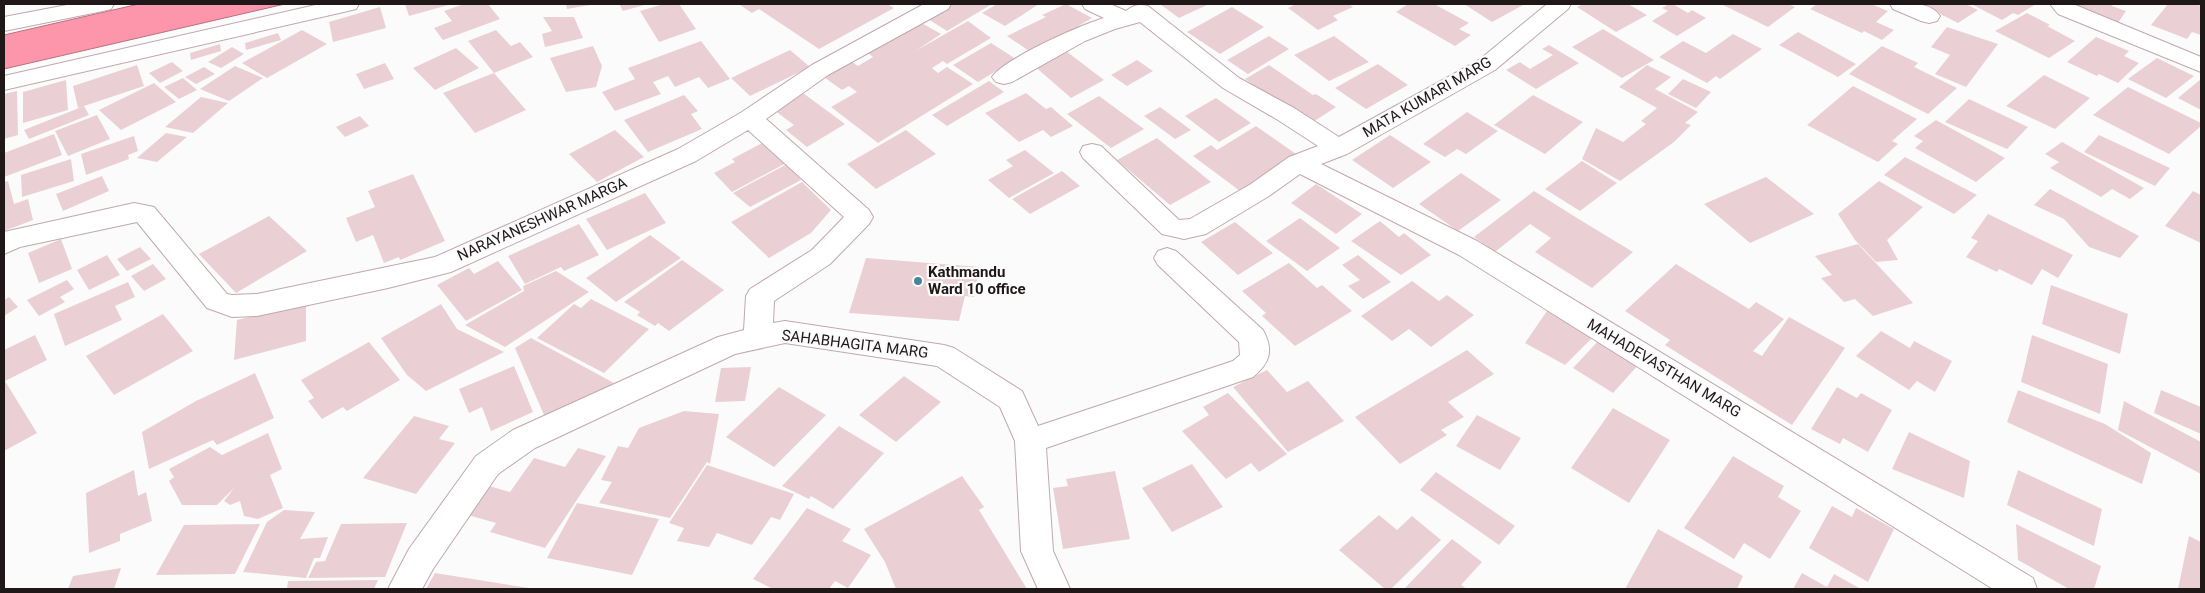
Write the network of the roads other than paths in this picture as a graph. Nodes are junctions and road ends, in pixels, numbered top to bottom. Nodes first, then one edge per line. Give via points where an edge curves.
1 (103, 4) edge
2 (348, 4) edge
3 (940, 4) edge
4 (1094, 4) edge
5 (1560, 4) edge
6 (1901, 4) edge
7 (2061, 4) edge
8 (1929, 16) dead end
9 (1123, 19) junction
10 (4, 24) edge
11 (2201, 65) edge
12 (1004, 77) dead end
13 (4, 83) edge
14 (750, 118) junction
15 (1338, 148) junction
16 (1092, 152) dead end
17 (1298, 163) junction
18 (4, 244) edge
19 (1167, 258) dead end
20 (758, 337) junction
21 (1030, 441) junction
22 (404, 589) edge
23 (1054, 589) edge
24 (2021, 589) edge

1 - 10 street
2 - 13 street
3 - 14 street, NARAYANESHWAR MARGA via 820,70
4 - 9 street
5 - 15 street, MATA KUMARI MARG via 1486,65
6 - 8 street
7 - 11 street via 2066,9
9 - 12 street via 1057,45
9 - 15 street via 1131,19 1140,11 1232,83
14 - 18 street, NARAYANESHWAR MARGA via 687,155 440,265 257,305 232,306 217,300 145,214 134,212
14 - 20 street via 860,217 821,257 760,296
15 - 17 street, MATA KUMARI MARG
16 - 17 street, MATA KUMARI MARG via 1171,227 1184,230 1213,218
17 - 24 street, MAHADEVASTHAN MARG via 1468,248
19 - 21 street via 1253,338 1254,361 1243,369
20 - 21 street, SAHABHAGITA MARG via 785,332 944,356 1012,398
20 - 22 street, SAHABHAGITA MARG via 728,345 524,439 487,465 421,559
21 - 23 street, SAHABHAGITA MARG via 1037,551

